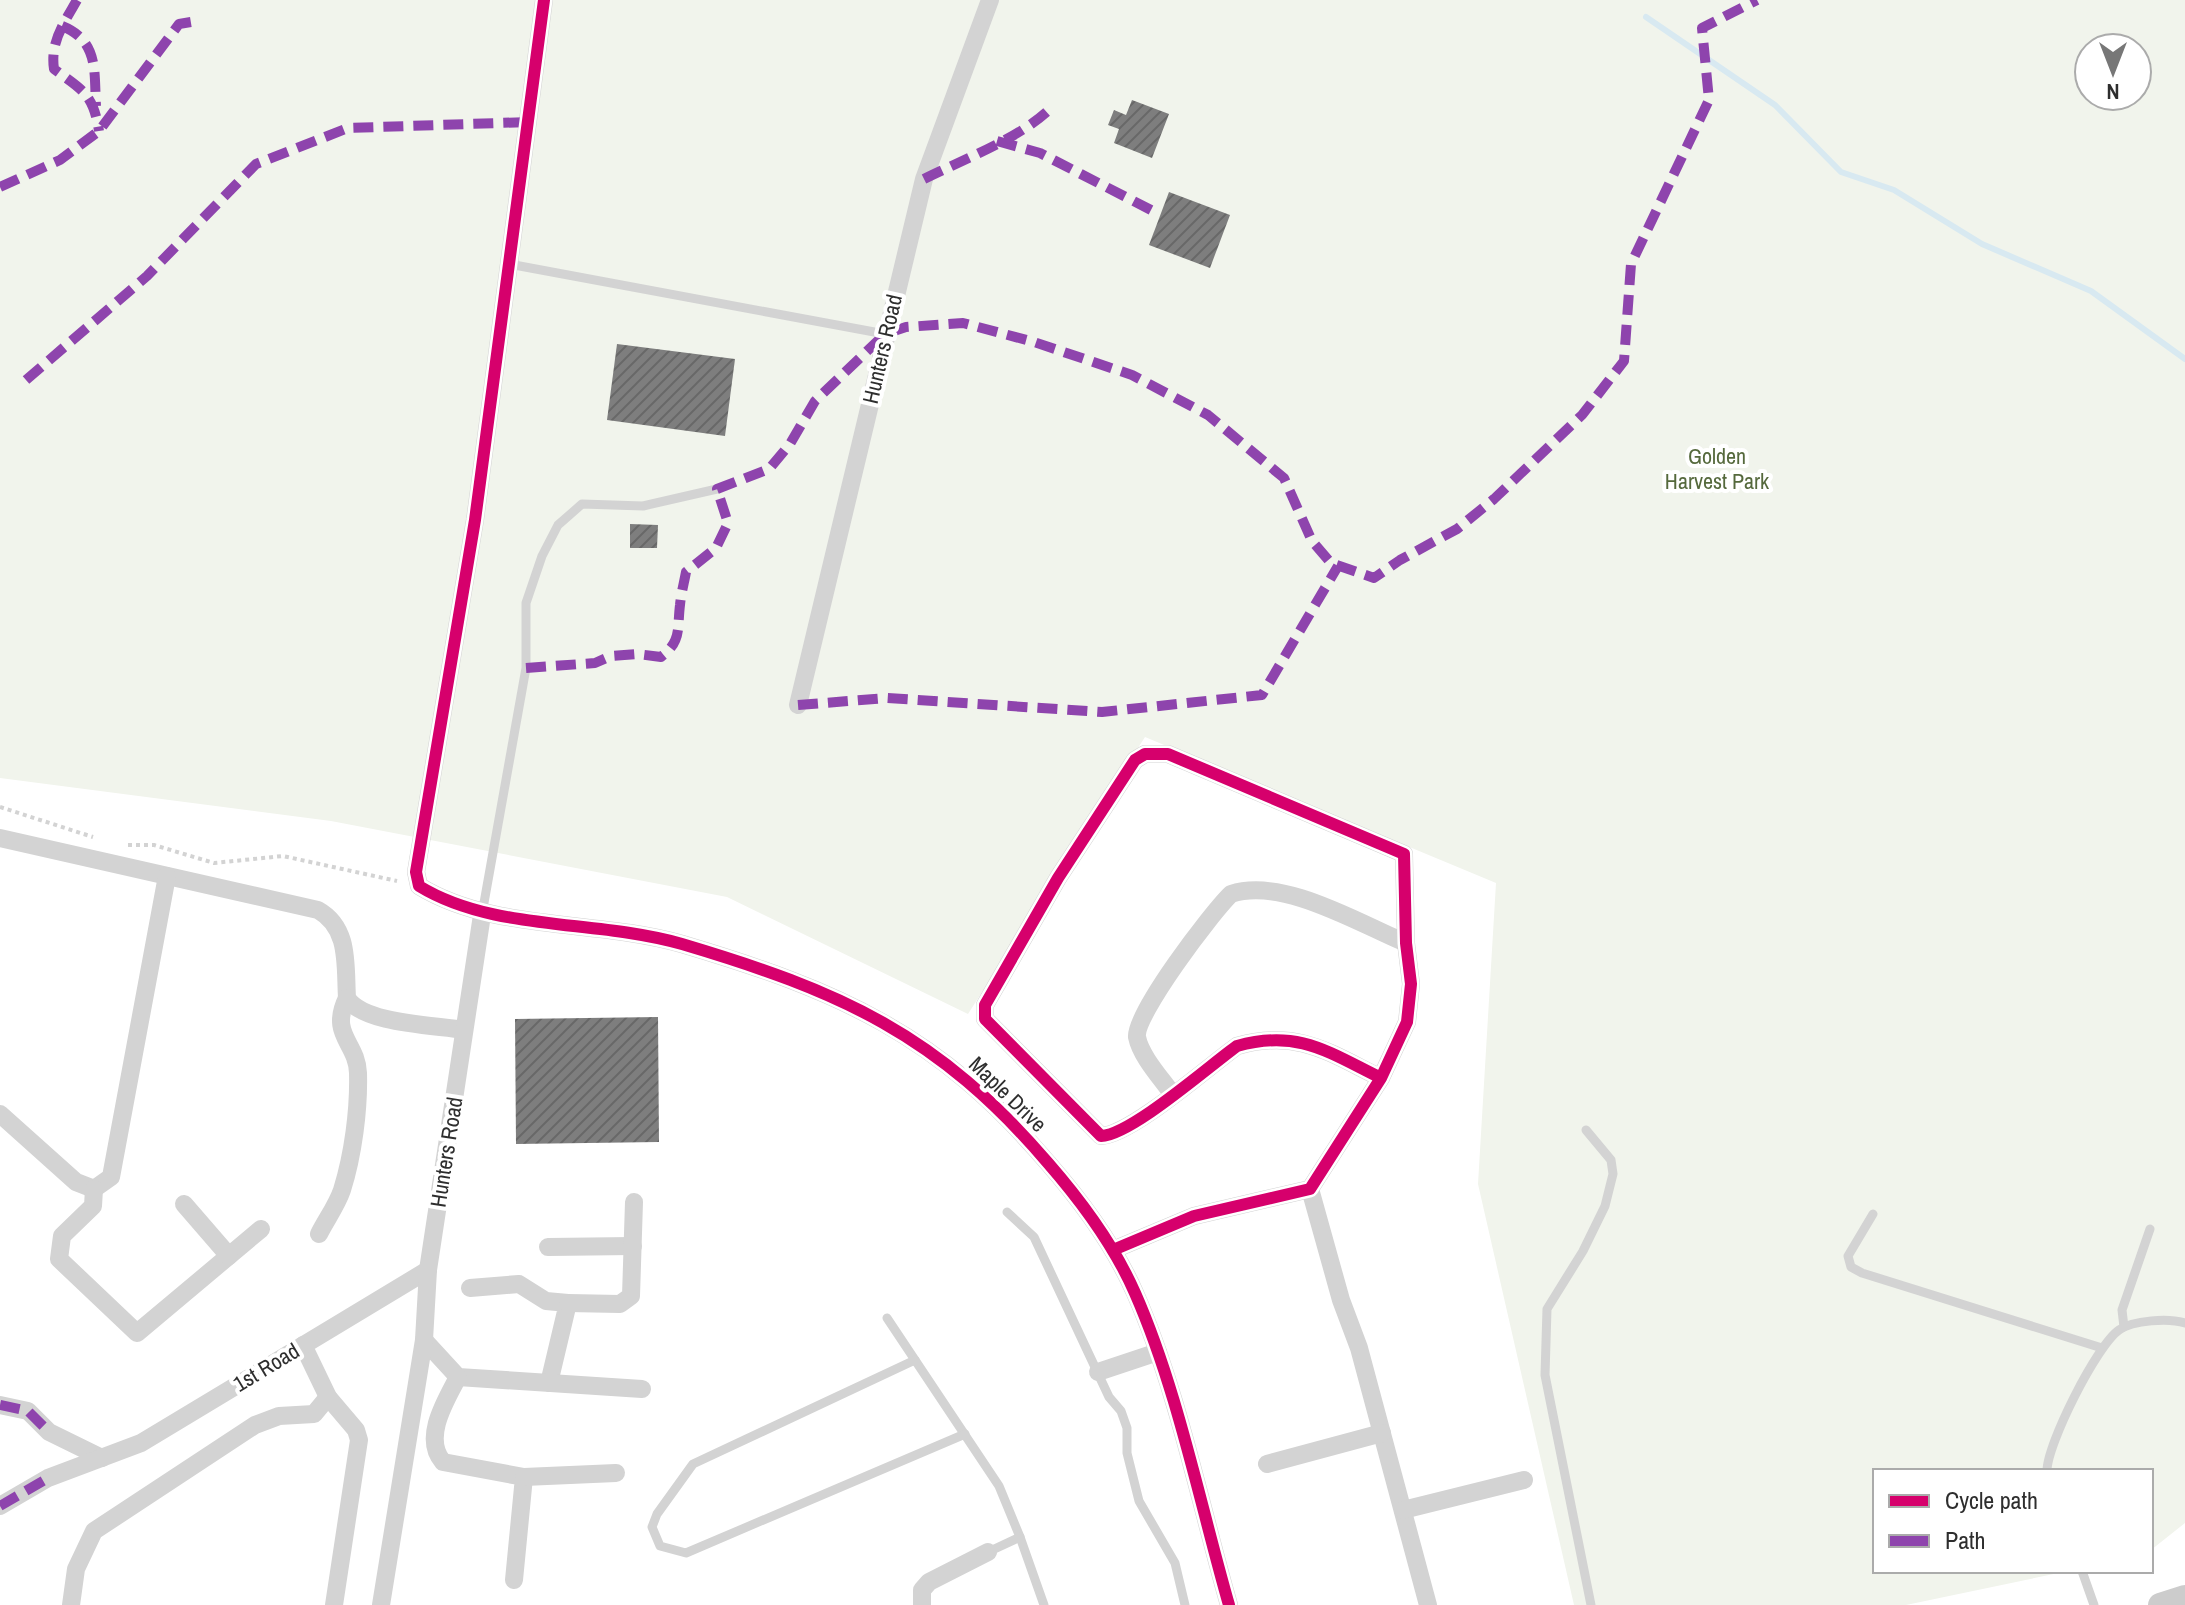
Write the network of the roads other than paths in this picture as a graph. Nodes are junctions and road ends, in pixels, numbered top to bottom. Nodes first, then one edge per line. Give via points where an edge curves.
1 (544, 0) edge
2 (990, 0) edge
3 (509, 264) junction
4 (885, 334) junction
5 (717, 489) dead end
6 (798, 705) dead end
7 (0, 838) edge
8 (167, 876) junction
9 (482, 915) junction
10 (1406, 943) junction
11 (347, 998) junction
12 (464, 1030) junction
13 (1381, 1078) junction
14 (1173, 1095) junction
15 (0, 1114) edge
16 (1586, 1130) dead end
17 (94, 1189) junction
18 (1310, 1189) junction
19 (634, 1202) dead end
20 (184, 1204) dead end
21 (1007, 1212) dead end
22 (1873, 1214) dead end
23 (261, 1229) dead end
24 (2150, 1229) dead end
25 (319, 1234) dead end
26 (633, 1246) junction
27 (548, 1247) dead end
28 (1113, 1250) junction
29 (229, 1256) junction
30 (428, 1270) junction
31 (470, 1288) dead end
32 (568, 1303) junction
33 (887, 1318) dead end
34 (2185, 1323) edge
35 (2124, 1327) junction
36 (424, 1340) junction
37 (303, 1345) junction
38 (2102, 1348) junction
39 (1158, 1352) junction
40 (915, 1360) junction
41 (1098, 1372) junction
42 (458, 1377) junction
43 (549, 1383) junction
44 (642, 1389) dead end
45 (328, 1397) junction
46 (0, 1405) edge
47 (1382, 1433) junction
48 (965, 1434) junction
49 (102, 1458) junction
50 (1267, 1464) dead end
51 (2048, 1469) edge
52 (616, 1473) dead end
53 (524, 1477) junction
54 (1524, 1480) dead end
55 (0, 1506) edge
56 (1403, 1510) junction
57 (1020, 1537) junction
58 (988, 1552) joint
59 (2083, 1573) edge
60 (514, 1580) dead end
61 (2185, 1597) edge
62 (71, 1605) edge
63 (334, 1605) edge
64 (381, 1605) edge
65 (922, 1605) edge
66 (1044, 1605) edge
67 (1185, 1605) edge
68 (1229, 1605) edge
69 (1428, 1605) edge
70 (1591, 1605) edge
71 (2094, 1605) edge
72 (2160, 1605) edge

1 - 3 street
2 - 4 street, Hunters Road via 924,179
3 - 4 lane
3 - 9 street via 416,872 419,886 444,902
4 - 6 street, Hunters Road
5 - 9 lane via 643,506 582,504 558,525 526,603 526,668
7 - 8 street
8 - 11 street via 318,910 332,918 343,941
8 - 17 street via 115,1168
9 - 12 street, Hunters Road
9 - 28 street, Maple Drive via 588,925 668,940 797,980 850,1004 919,1041 967,1078 1014,1122 1066,1183
10 - 13 street via 1410,1008
10 - 14 street via 1295,895 1249,890 1231,894 1137,1027 1140,1045
10 - 14 street via 1405,863 1398,849 1168,754 1145,754 1135,760 1058,878 983,1012 1101,1136 1110,1136
11 - 12 street via 360,1012 373,1016
11 - 25 street via 341,1034 358,1069 356,1114 341,1192
12 - 30 street, Hunters Road
13 - 14 street via 1308,1042 1262,1040 1237,1046
13 - 18 street
15 - 17 street via 76,1182
16 - 70 lane via 1611,1160 1613,1174 1605,1206 1583,1251 1547,1309 1545,1375
17 - 29 street via 93,1206 62,1236 59,1259 137,1333
18 - 28 street via 1194,1216
18 - 47 street
19 - 26 street
20 - 29 street
21 - 41 lane via 1034,1237
22 - 38 lane via 1848,1256 1851,1267
23 - 29 street
24 - 35 lane via 2122,1310
26 - 27 street
26 - 32 street via 631,1296 625,1301
28 - 39 street, Maple Drive
30 - 36 street, Hunters Road
30 - 37 street, 1st Road
31 - 32 street via 519,1284 546,1301
32 - 43 street
33 - 40 lane
34 - 35 lane
35 - 38 lane
36 - 42 street
36 - 64 street, Hunters Road
37 - 45 street
37 - 49 street, 1st Road via 141,1443
38 - 51 lane via 2059,1432
39 - 41 street
39 - 68 street, Maple Drive
40 - 48 lane
40 - 48 lane via 693,1464 657,1514 654,1538 660,1546 686,1553
41 - 67 lane via 1127,1428 1127,1453 1139,1501 1175,1563
42 - 43 street
42 - 53 street via 438,1415 439,1458
43 - 44 street
45 - 62 street via 314,1414 279,1416 255,1425 94,1531 76,1569
45 - 63 street via 359,1440
46 - 49 street via 28,1411 49,1432
47 - 50 street
47 - 56 street
48 - 57 lane via 999,1486
49 - 55 street, 1st Road via 48,1478
52 - 53 street
53 - 60 street
54 - 56 street
56 - 69 street
57 - 58 lane
57 - 66 lane
58 - 65 street via 929,1582 922,1590
59 - 71 lane
61 - 72 street

